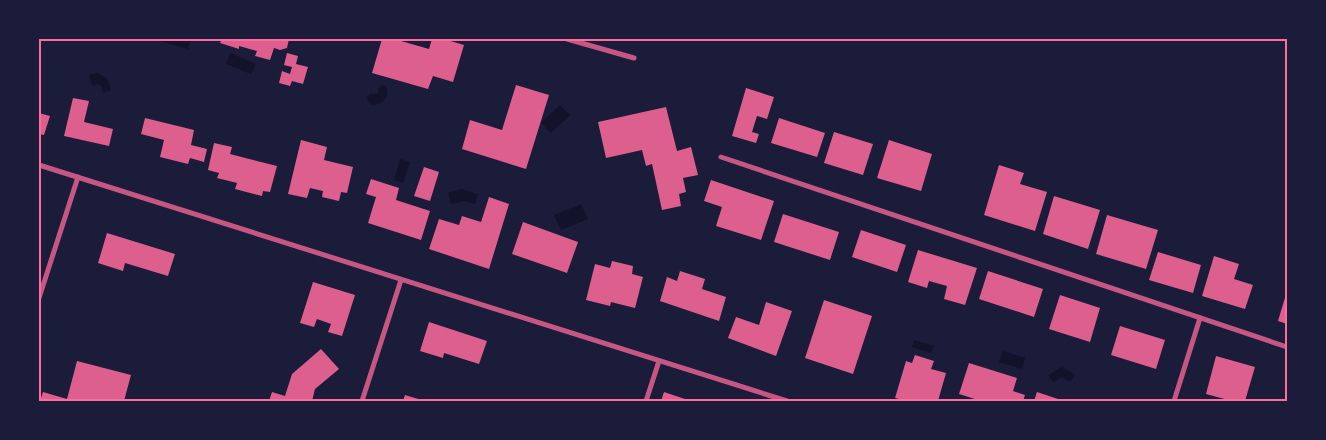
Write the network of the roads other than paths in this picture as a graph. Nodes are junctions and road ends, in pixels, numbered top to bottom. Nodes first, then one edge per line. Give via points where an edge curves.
1 (568, 39) edge
2 (634, 58) dead end
3 (721, 157) dead end
4 (39, 165) edge
5 (78, 178) junction
6 (401, 280) junction
7 (39, 298) edge
8 (1200, 318) junction
9 (1287, 348) edge
10 (659, 361) junction
11 (362, 401) edge
12 (646, 401) edge
13 (787, 401) edge
14 (1174, 401) edge

1 - 2 street
3 - 8 street
4 - 5 street
5 - 6 street
5 - 7 street
6 - 10 street
6 - 11 street
8 - 9 street
8 - 14 street
10 - 12 street
10 - 13 street

